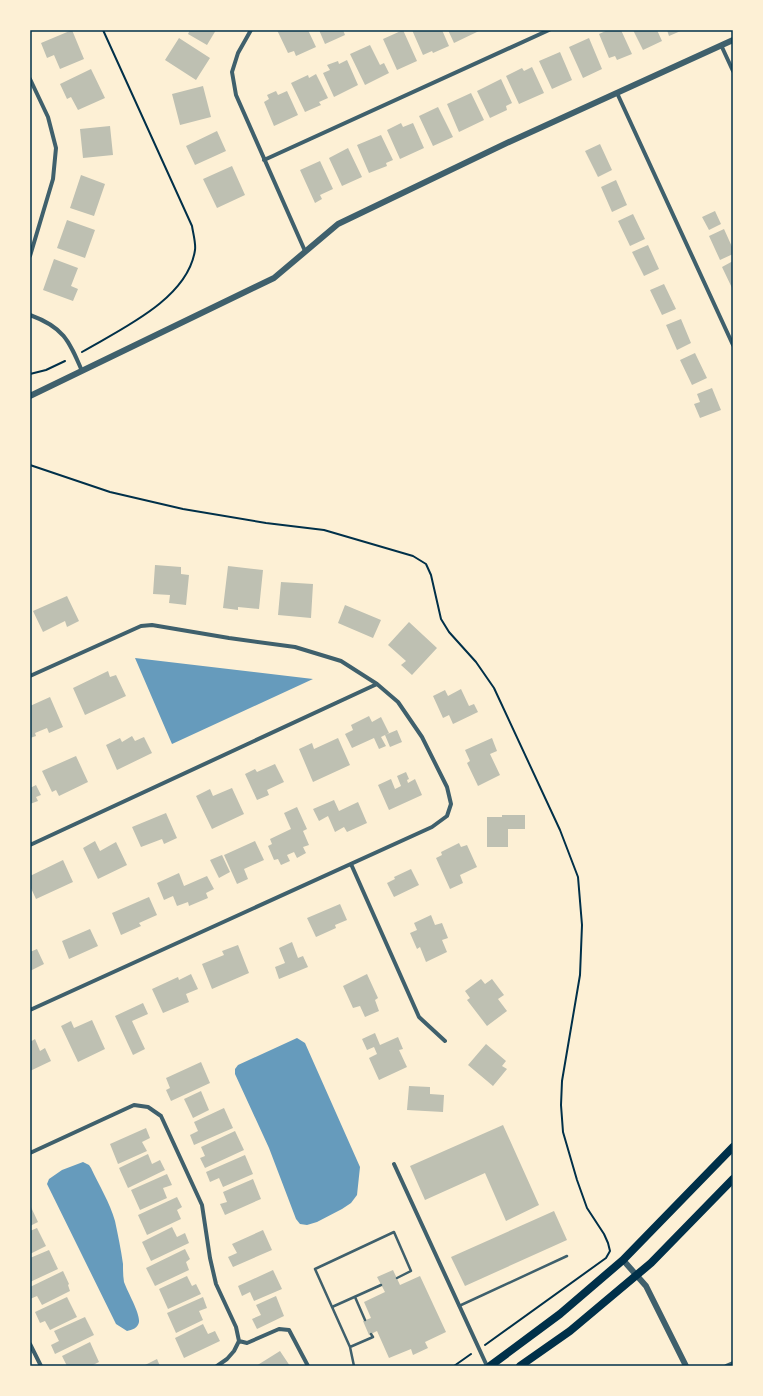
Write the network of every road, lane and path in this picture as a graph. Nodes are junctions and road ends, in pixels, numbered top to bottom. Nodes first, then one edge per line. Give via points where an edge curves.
1 (103, 30) edge
2 (251, 30) edge
3 (549, 30) edge
4 (733, 40) edge
5 (721, 45) junction
6 (733, 71) edge
7 (30, 79) edge
8 (617, 93) junction
9 (264, 160) junction
10 (305, 251) junction
11 (30, 256) edge
12 (30, 315) edge
13 (733, 345) edge
14 (82, 352) dead end
15 (65, 361) dead end
16 (82, 371) junction
17 (30, 374) edge
18 (30, 396) edge
19 (30, 676) edge
20 (377, 684) junction
21 (30, 845) edge
22 (351, 864) junction
23 (30, 1010) edge
24 (445, 1042) dead end
25 (733, 1147) edge
26 (30, 1152) edge
27 (394, 1164) dead end
28 (733, 1179) edge
29 (567, 1256) dead end
30 (623, 1260) junction
31 (637, 1275) junction
32 (397, 1278) dead end
33 (381, 1285) dead end
34 (355, 1297) junction
35 (459, 1306) junction
36 (332, 1307) junction
37 (365, 1320) dead end
38 (371, 1334) dead end
39 (239, 1341) junction
40 (30, 1344) edge
41 (350, 1347) junction
42 (471, 1354) dead end
43 (733, 1363) edge
44 (41, 1366) edge
45 (217, 1366) edge
46 (308, 1366) edge
47 (354, 1366) edge
48 (454, 1366) edge
49 (487, 1366) edge
50 (490, 1366) edge
51 (520, 1366) edge
52 (686, 1366) edge
53 (726, 1366) edge

1 - 14 path via 192,226 196,248 188,273 166,300
2 - 9 street via 238,53 232,72 236,95
3 - 9 street
4 - 5 street
5 - 6 street
5 - 8 street
7 - 11 street via 48,117 56,148 53,179
8 - 10 street via 338,224
8 - 13 street
9 - 10 street
10 - 16 street via 274,278
12 - 16 street via 47,321 65,336
15 - 17 path
16 - 18 street
19 - 20 street via 141,626 152,625 295,648 341,661
20 - 21 street
20 - 22 street via 398,702 422,737 447,787 450,804 447,816 432,827
22 - 23 street
22 - 24 street via 419,1017
25 - 30 main road
26 - 39 street via 134,1105 148,1107 161,1116 202,1205 216,1284 236,1327
27 - 35 street
28 - 31 main road
29 - 35 lane
30 - 31 street
30 - 50 main road via 560,1314
31 - 51 main road via 570,1331
31 - 52 street via 646,1286
32 - 36 lane via 411,1271 394,1232 315,1270
33 - 34 lane
34 - 36 lane
34 - 37 lane
35 - 49 street
36 - 41 lane
38 - 41 lane via 373,1337
39 - 45 street via 227,1359
39 - 46 street via 247,1343 278,1329 289,1330
40 - 44 street
41 - 47 lane
42 - 48 path
43 - 53 street

